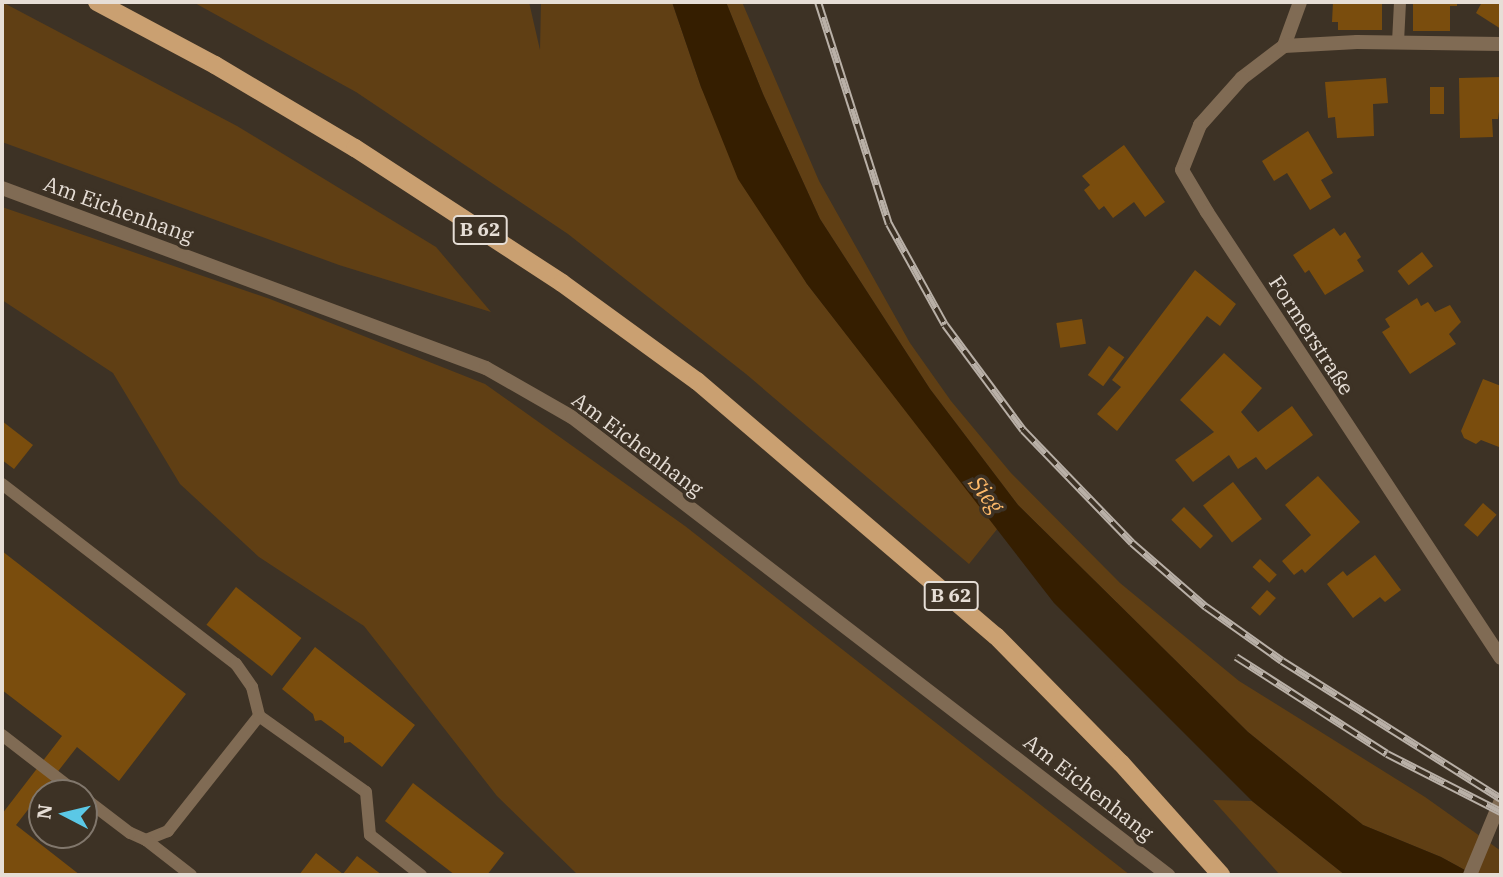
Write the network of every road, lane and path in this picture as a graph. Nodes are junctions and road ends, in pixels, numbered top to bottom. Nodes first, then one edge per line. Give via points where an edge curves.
1 (97, 2) edge
2 (1300, 2) edge
3 (1400, 2) edge
4 (1398, 42) junction
5 (1501, 44) edge
6 (1284, 46) junction
7 (2, 188) edge
8 (2, 484) edge
9 (1501, 658) edge
10 (259, 716) junction
11 (2, 735) edge
12 (59, 779) edge
13 (1501, 800) edge
14 (98, 809) edge
15 (146, 840) junction
16 (191, 875) edge
17 (421, 875) edge
18 (1168, 875) edge
19 (1221, 875) edge
20 (1470, 875) edge

1 - 19 main road, B 62 via 355,148 562,283 698,381 996,636 1121,763
2 - 6 street
3 - 4 lane
4 - 5 street
4 - 6 street
6 - 9 street, Formerstraße via 1242,78 1200,125 1182,170
7 - 18 street, Am Eichenhang via 486,368 572,417
8 - 10 lane via 236,664 251,687
10 - 15 lane via 168,831
10 - 17 lane via 366,792 370,835
11 - 12 lane
13 - 20 street
14 - 15 lane via 130,834
15 - 16 lane

